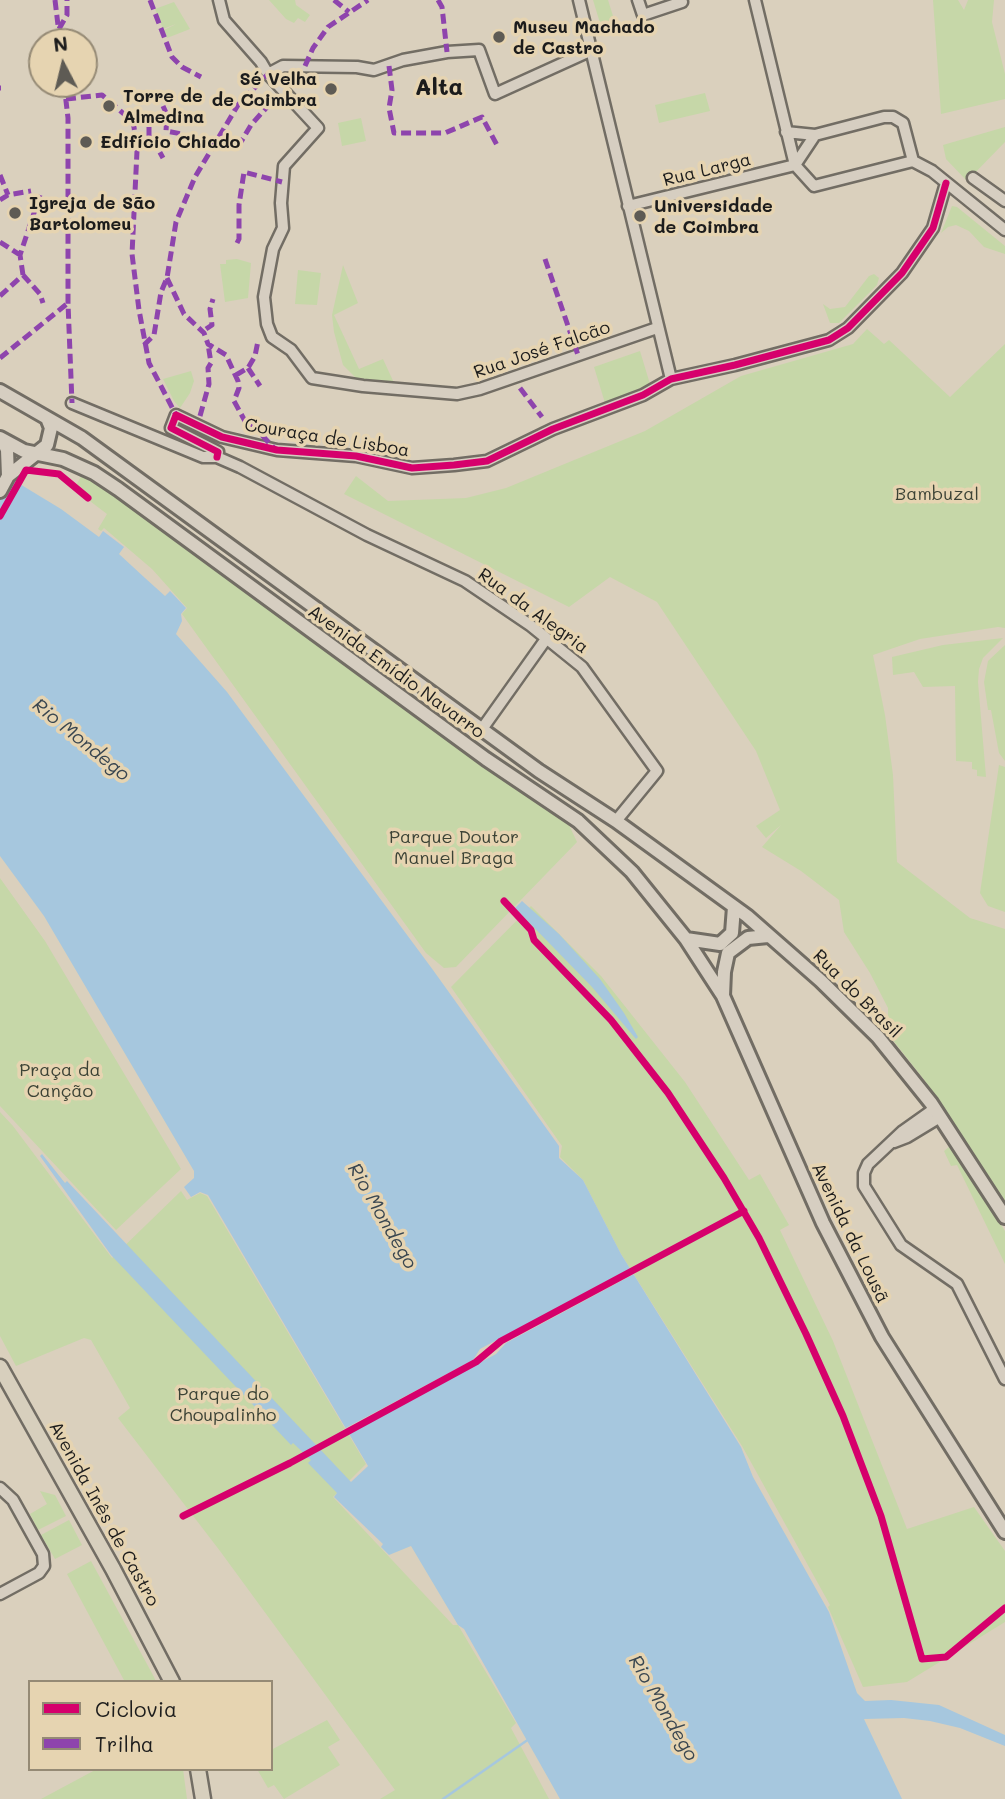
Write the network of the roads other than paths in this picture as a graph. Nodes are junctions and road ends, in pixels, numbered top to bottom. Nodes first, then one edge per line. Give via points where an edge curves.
1 (219, 0) edge
2 (579, 0) edge
3 (638, 0) edge
4 (681, 0) edge
5 (755, 0) edge
6 (592, 50) junction
7 (268, 75) junction
8 (786, 132) junction
9 (815, 135) junction
10 (913, 161) junction
11 (795, 165) junction
12 (973, 178) dead end
13 (946, 183) junction
14 (1005, 201) edge
15 (628, 206) junction
16 (1005, 230) edge
17 (657, 328) junction
18 (671, 379) junction
19 (0, 391) edge
20 (72, 403) dead end
21 (47, 418) junction
22 (1, 438) edge
23 (36, 454) junction
24 (217, 457) junction
25 (8, 476) junction
26 (0, 491) edge
27 (546, 639) junction
28 (482, 729) junction
29 (616, 821) junction
30 (597, 837) junction
31 (640, 838) joint
32 (734, 907) junction
33 (768, 936) junction
34 (686, 939) junction
35 (723, 996) junction
36 (937, 1113) junction
37 (1005, 1217) edge
38 (0, 1369) edge
39 (1005, 1379) edge
40 (0, 1488) edge
41 (1005, 1532) edge
42 (0, 1594) edge
43 (171, 1680) edge
44 (198, 1771) edge
45 (203, 1799) edge

1 - 7 street via 224,20
2 - 6 street
3 - 4 street via 643,15
5 - 8 street
6 - 7 street via 495,94 479,50 447,51 374,70 283,66
6 - 15 street
7 - 17 street, Rua José Falcão via 318,128 284,166 283,228 273,249 264,296 272,337 291,350 312,378 457,394
8 - 9 street
8 - 11 street
9 - 10 street via 893,117 903,123
9 - 11 street
10 - 11 street via 814,186
10 - 13 street
11 - 15 street, Rua Larga
12 - 14 street
13 - 16 street
13 - 18 street, Couraça de Lisboa via 927,239 902,273 848,328 829,340
15 - 17 street
17 - 18 street
18 - 24 street, Couraça de Lisboa via 487,461 454,465 412,468 356,456 276,450 222,437 176,415 171,428 218,452
19 - 21 main road, Avenida Emídio Navarro
20 - 24 street via 203,457
21 - 23 main road via 51,438
21 - 28 main road, Avenida Emídio Navarro via 82,438
22 - 23 main road, Avenida Emídio Navarro
22 - 25 main road via 7,450
23 - 25 main road
23 - 30 main road, Avenida Emídio Navarro via 63,459 118,489
24 - 27 street, Rua da Alegria via 465,581
25 - 26 main road
27 - 28 street
27 - 29 street, Rua da Alegria via 582,667 657,771
28 - 29 main road, Avenida Emídio Navarro
29 - 30 main road via 608,822
29 - 31 main road, Avenida Emídio Navarro
30 - 34 main road, Avenida Emídio Navarro
31 - 32 main road, Rua do Brasil
32 - 33 main road, Rua do Brasil
32 - 34 main road via 732,933 720,944
33 - 35 main road via 748,938 728,953
33 - 36 main road, Rua do Brasil via 878,1037
34 - 35 main road, Avenida da Lousã
35 - 41 main road, Avenida da Lousã via 822,1223 882,1337
36 - 37 main road, Rua do Brasil
36 - 39 street via 869,1164 864,1186 901,1245 957,1284
38 - 43 main road, Avenida Inês de Castro
40 - 42 street via 13,1500 43,1554 44,1566
44 - 45 main road

